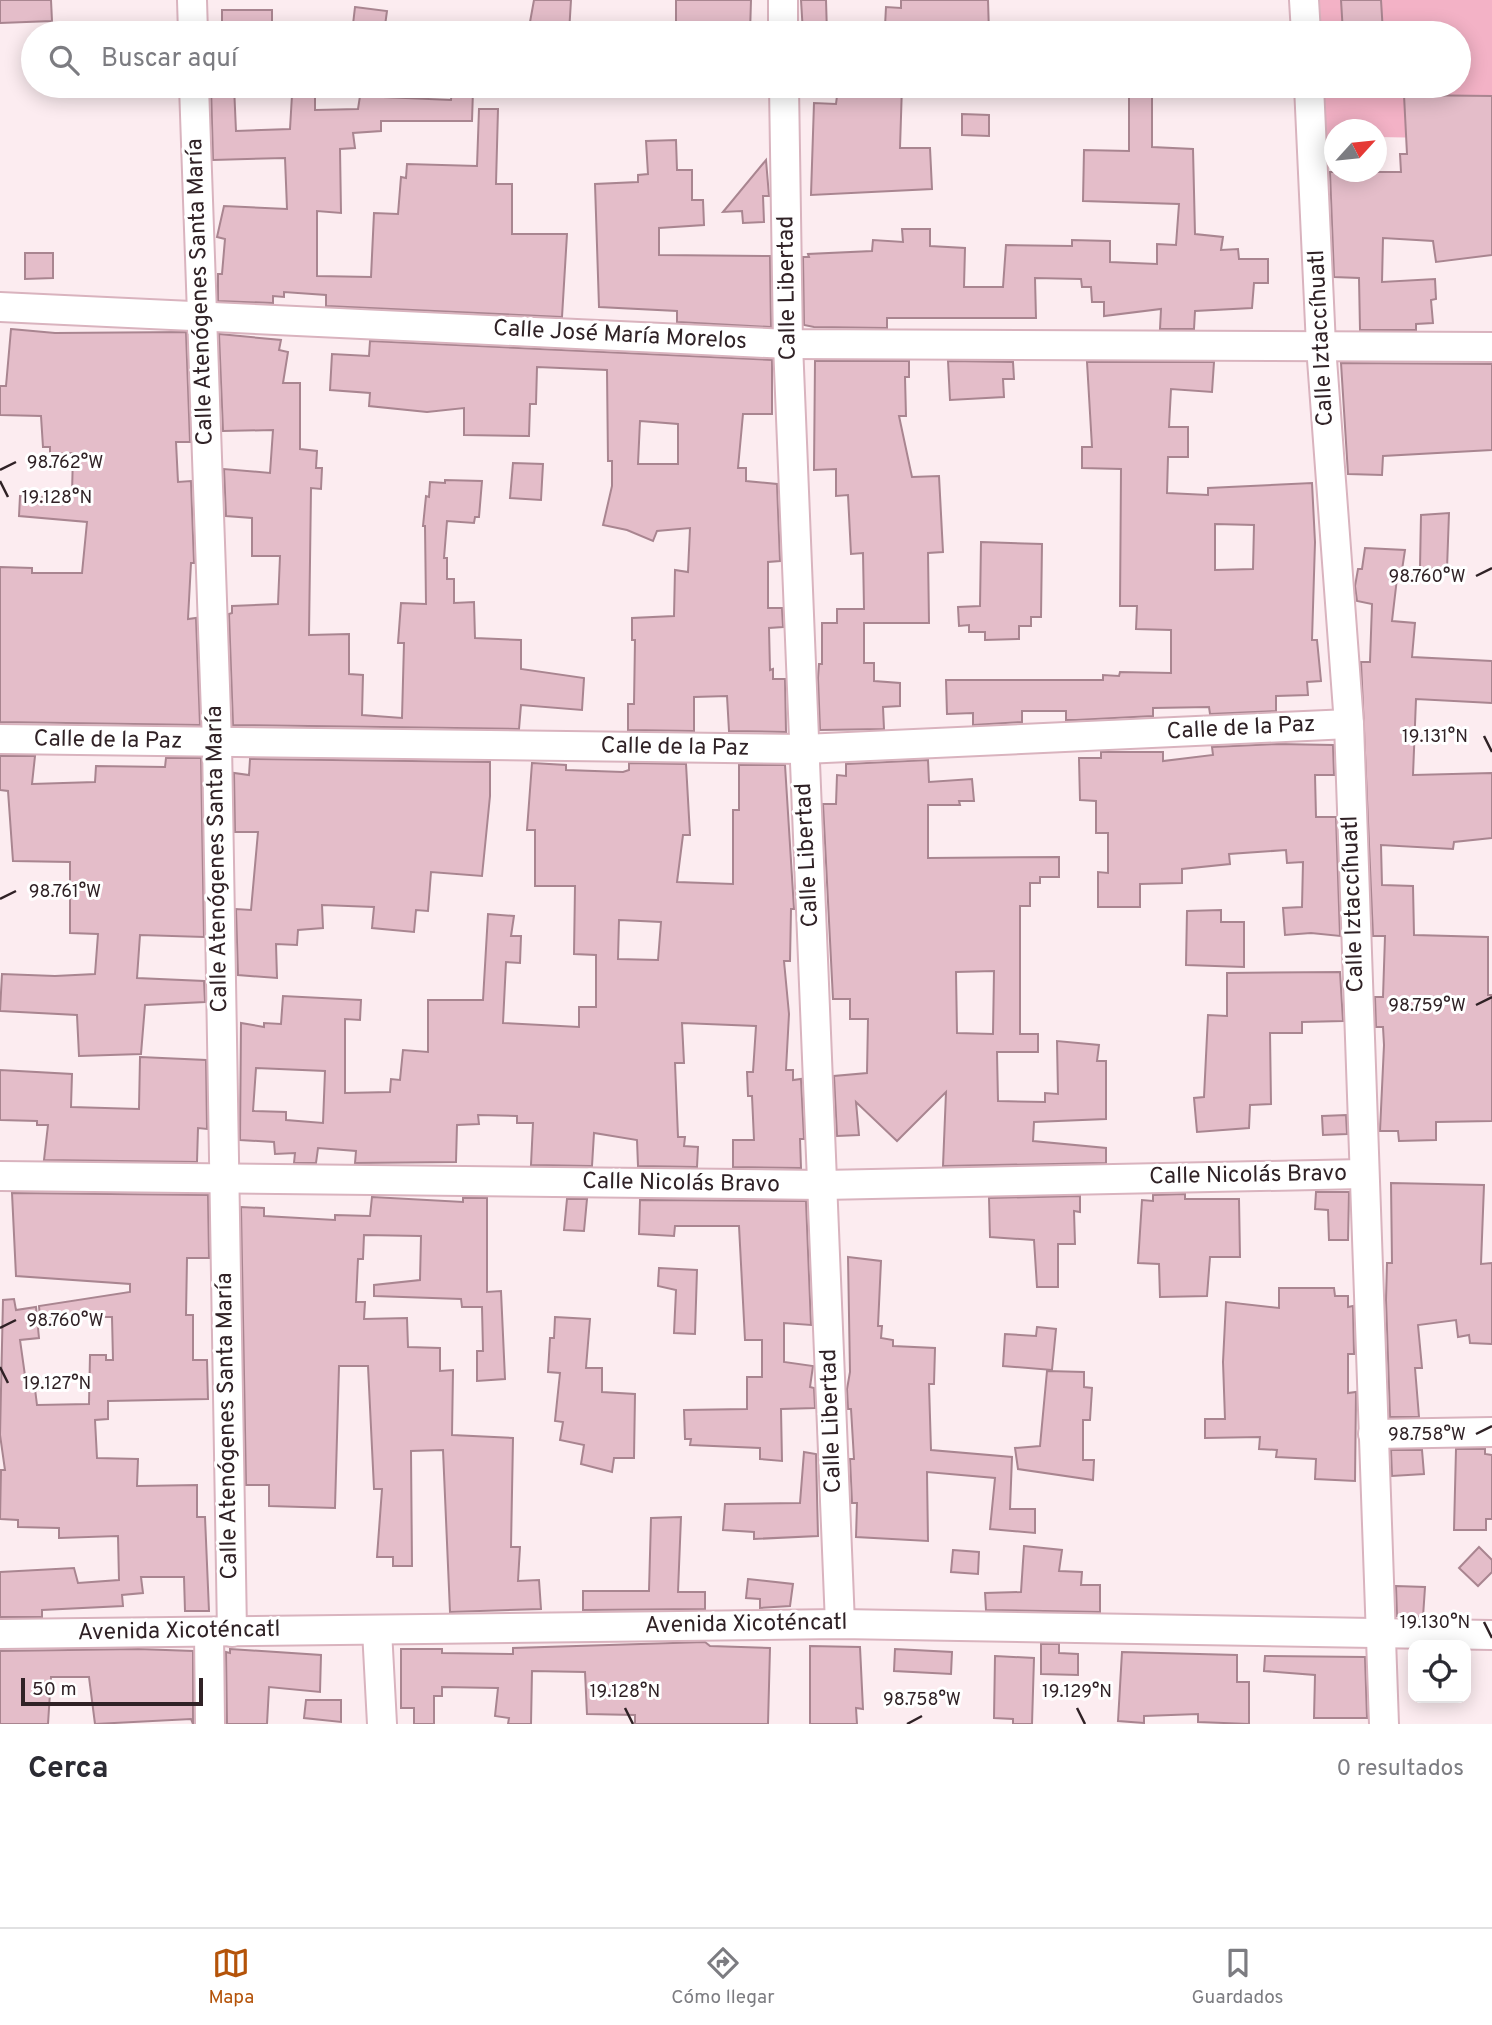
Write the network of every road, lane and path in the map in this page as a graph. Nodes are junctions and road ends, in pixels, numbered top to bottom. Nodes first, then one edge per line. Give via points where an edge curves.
1 (192, 0) edge
2 (783, 0) edge
3 (1304, 0) edge
4 (193, 21) edge
5 (783, 21) edge
6 (1305, 21) edge
7 (194, 98) edge
8 (784, 98) edge
9 (1309, 98) edge
10 (0, 307) edge
11 (200, 316) junction
12 (788, 344) junction
13 (1321, 346) junction
14 (1492, 347) edge
15 (1349, 724) junction
16 (0, 738) edge
17 (217, 743) junction
18 (804, 749) junction
19 (1363, 1174) junction
20 (0, 1176) edge
21 (224, 1179) junction
22 (823, 1185) junction
23 (1492, 1432) edge
24 (1373, 1434) junction
25 (840, 1624) junction
26 (377, 1630) junction
27 (1378, 1631) junction
28 (220, 1632) junction
29 (0, 1634) edge
30 (1492, 1635) edge
31 (210, 1724) edge
32 (382, 1724) edge
33 (1384, 1724) edge

1 - 4 street
2 - 5 street
3 - 6 street
7 - 11 street, Calle Atenógenes Santa María
8 - 12 street, Calle Libertad
9 - 13 street, Calle Iztaccíhuatl
10 - 11 street, Calle José María Morelos
11 - 12 street, Calle José María Morelos
11 - 17 street, Calle Atenógenes Santa María
12 - 13 street, Calle José María Morelos
12 - 18 street, Calle Libertad
13 - 14 street, Calle José María Morelos
13 - 15 street, Calle Iztaccíhuatl
15 - 18 street, Calle de la Paz
15 - 19 street, Calle Iztaccíhuatl
16 - 17 street, Calle de la Paz
17 - 18 street, Calle de la Paz
17 - 21 street, Calle Atenógenes Santa María
18 - 22 street, Calle Libertad
19 - 22 street, Calle Nicolás Bravo
19 - 24 street, Calle Iztaccíhuatl
20 - 21 street, Calle Nicolás Bravo
21 - 22 street, Calle Nicolás Bravo
21 - 28 street, Calle Atenógenes Santa María
22 - 25 street, Calle Libertad
23 - 24 street
24 - 27 street, Calle Iztaccíhuatl
25 - 26 street, Avenida Xicoténcatl
25 - 27 street, Avenida Xicoténcatl
26 - 28 street, Avenida Xicoténcatl
26 - 32 street
27 - 30 street, Avenida Xicoténcatl
27 - 33 street, Calle Iztaccíhuatl
28 - 29 street, Avenida Xicoténcatl
28 - 31 street, Calle Atenógenes Santa María

